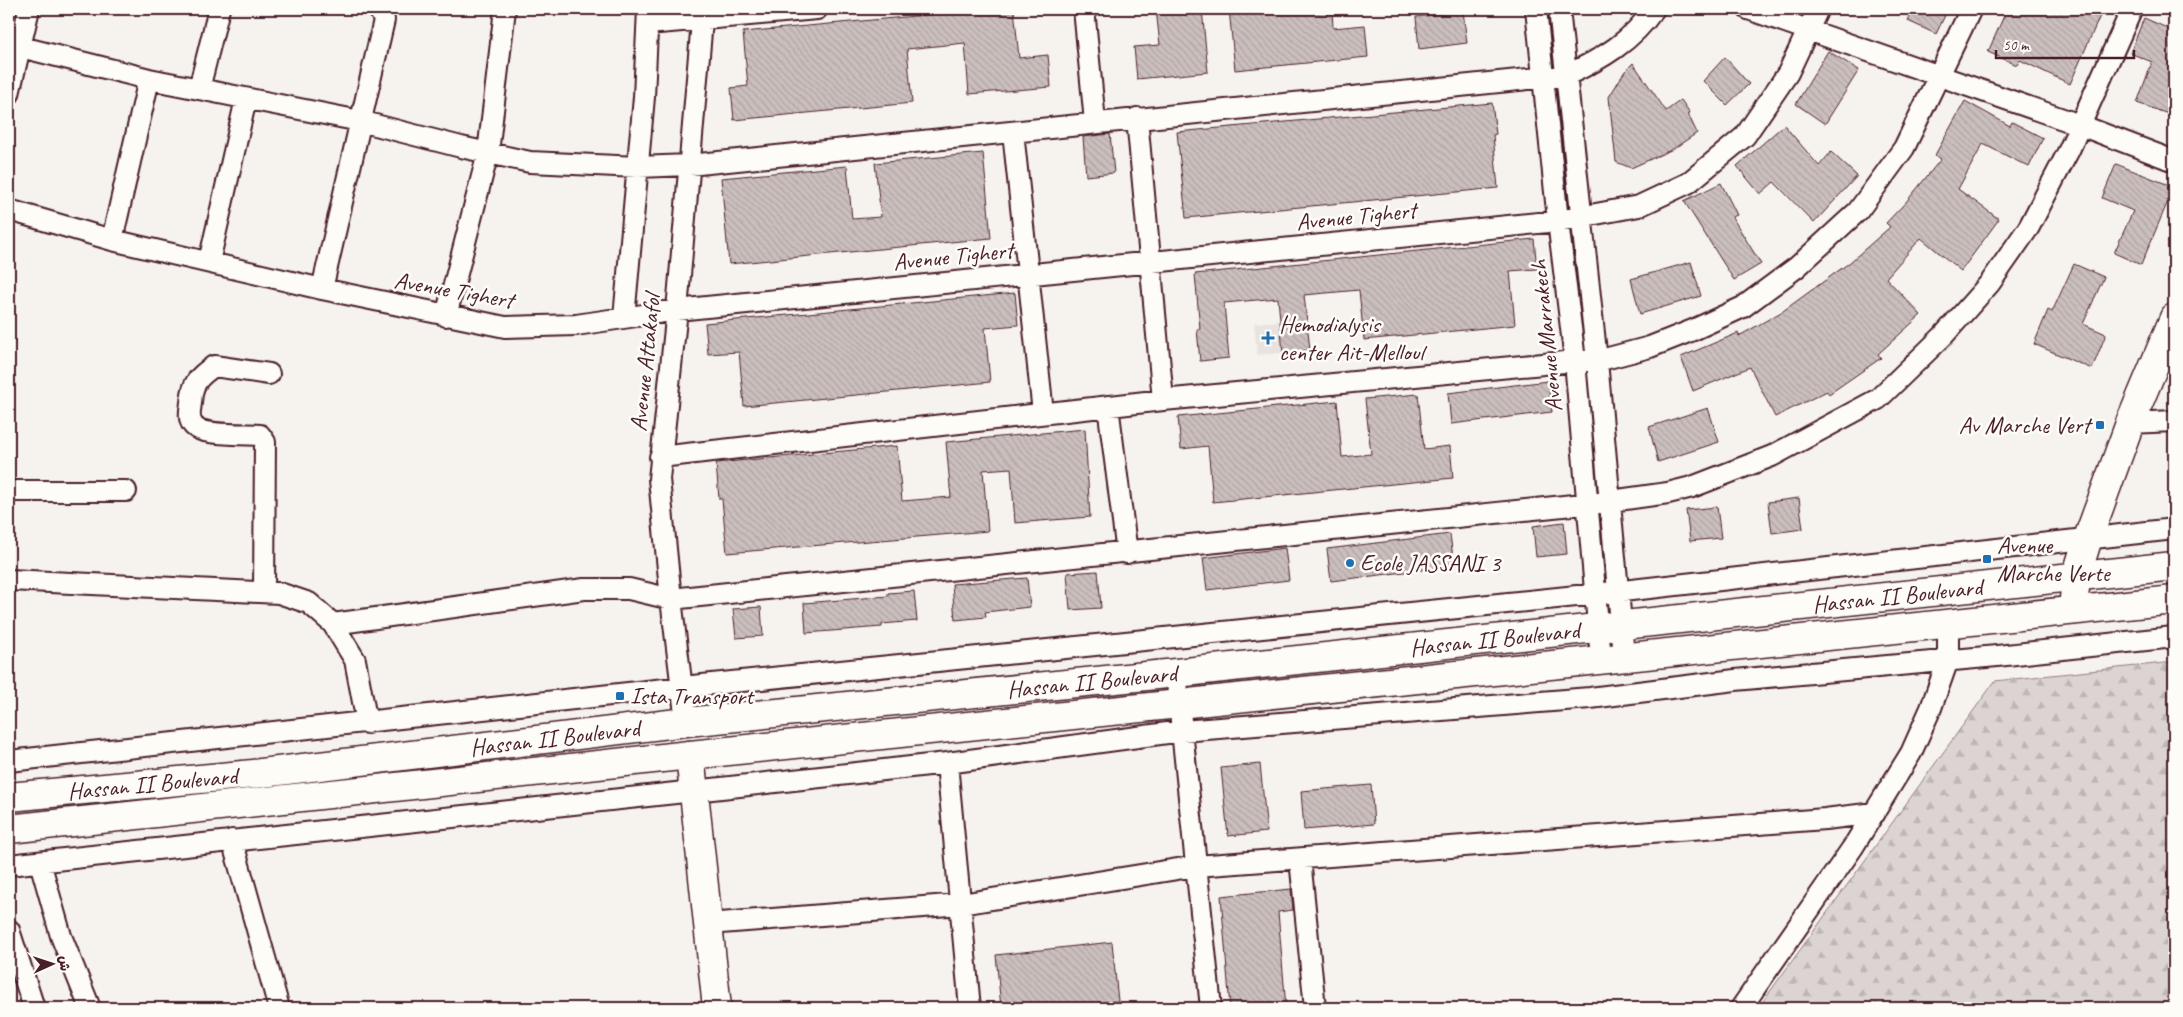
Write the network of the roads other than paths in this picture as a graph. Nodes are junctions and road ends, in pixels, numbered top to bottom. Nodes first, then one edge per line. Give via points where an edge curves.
1 (29, 9) edge
2 (219, 9) edge
3 (379, 9) edge
4 (505, 9) edge
5 (816, 9) edge
6 (1084, 9) edge
7 (1536, 9) edge
8 (1558, 9) edge
9 (1654, 9) edge
10 (1748, 9) edge
11 (1818, 9) edge
12 (1971, 9) edge
13 (2132, 9) edge
14 (702, 15) edge
15 (648, 16) edge
16 (1808, 30) junction
17 (14, 46) edge
18 (1567, 75) junction
19 (1939, 76) junction
20 (1544, 78) junction
21 (149, 79) junction
22 (199, 89) junction
23 (9, 94) edge
24 (246, 99) junction
25 (1137, 118) junction
26 (360, 122) junction
27 (1095, 122) junction
28 (2080, 126) junction
29 (1012, 132) junction
30 (488, 153) junction
31 (2174, 161) edge
32 (689, 165) junction
33 (638, 167) junction
34 (9, 210) edge
35 (1582, 218) junction
36 (1558, 221) junction
37 (112, 240) junction
38 (1151, 261) junction
39 (209, 262) junction
40 (1027, 274) junction
41 (322, 289) junction
42 (677, 310) junction
43 (446, 316) junction
44 (624, 318) junction
45 (2174, 318) edge
46 (1575, 361) junction
47 (1597, 361) junction
48 (269, 374) dead end
49 (1163, 400) junction
50 (1108, 406) junction
51 (1043, 413) junction
52 (2174, 421) edge
53 (2130, 423) junction
54 (660, 457) junction
55 (9, 490) edge
56 (126, 491) dead end
57 (1611, 501) junction
58 (1589, 503) junction
59 (2174, 529) edge
60 (2088, 538) junction
61 (1126, 552) junction
62 (2174, 566) edge
63 (2076, 577) junction
64 (9, 580) edge
65 (1618, 591) junction
66 (264, 592) junction
67 (1596, 594) junction
68 (671, 600) junction
69 (2174, 600) edge
70 (2073, 610) junction
71 (1948, 623) junction
72 (332, 624) junction
73 (1610, 626) junction
74 (2174, 637) edge
75 (1613, 658) junction
76 (1948, 660) junction
77 (1176, 673) junction
78 (683, 687) junction
79 (1179, 703) junction
80 (686, 722) junction
81 (367, 723) junction
82 (1182, 732) junction
83 (690, 755) junction
84 (9, 761) edge
85 (947, 763) junction
86 (694, 792) junction
87 (9, 797) edge
88 (1876, 812) junction
89 (9, 829) edge
90 (232, 840) junction
91 (1300, 859) junction
92 (40, 862) junction
93 (9, 865) edge
94 (1196, 866) junction
95 (961, 904) junction
96 (708, 924) junction
97 (9, 930) edge
98 (34, 1008) edge
99 (90, 1008) edge
100 (279, 1008) edge
101 (717, 1008) edge
102 (970, 1008) edge
103 (1211, 1008) edge
104 (1315, 1008) edge
105 (1741, 1008) edge

1 - 17 street
2 - 22 street
3 - 26 street via 384,20
4 - 30 street
5 - 14 street
6 - 27 street
7 - 20 street, Avenue Marrakech
8 - 18 street, Avenue Marrakech
9 - 18 street via 1622,46
10 - 16 street
11 - 16 street, Avenue Tighert
12 - 19 street
13 - 28 street
14 - 15 street
14 - 32 street, Avenue Attakafol
15 - 33 street
16 - 19 street
16 - 35 street, Avenue Tighert via 1788,73 1745,136 1688,182 1639,206
17 - 21 street
17 - 23 street
18 - 20 street
18 - 35 street, Avenue Marrakech
19 - 28 street
19 - 47 street via 1904,148 1864,203 1798,268 1743,307 1650,347
20 - 25 street
20 - 36 street, Avenue Marrakech
21 - 22 street
21 - 37 street
22 - 24 street
24 - 26 street
24 - 39 street
25 - 27 street
25 - 38 street
26 - 30 street
26 - 41 street
27 - 29 street
28 - 31 street
28 - 57 street via 2029,227 1990,282 1943,336 1878,399 1772,456 1701,484 1668,494
29 - 32 street
29 - 40 street
30 - 33 street via 530,162
30 - 43 street
32 - 33 street
32 - 42 street, Avenue Attakafol
33 - 44 street
34 - 37 street, Avenue Tighert
35 - 36 street, Avenue Tighert
35 - 47 street, Avenue Marrakech
36 - 38 street, Avenue Tighert
36 - 46 street, Avenue Marrakech
37 - 39 street, Avenue Tighert
38 - 40 street, Avenue Tighert
38 - 49 street
39 - 41 street, Avenue Tighert
40 - 42 street, Avenue Tighert
40 - 51 street
41 - 43 street, Avenue Tighert
42 - 44 street, Avenue Tighert
42 - 54 street, Avenue Attakafol
43 - 44 street, Avenue Tighert via 505,327 576,325
45 - 53 main road
46 - 47 street
46 - 49 street
46 - 58 street, Avenue Marrakech
47 - 57 street, Avenue Marrakech
48 - 66 street via 214,366 202,374 192,388 190,418 193,426 202,431 260,435 265,442
49 - 50 street
50 - 51 street
50 - 61 street
51 - 54 street
52 - 53 street
53 - 60 main road
54 - 68 street, Avenue Attakafol via 659,479
55 - 56 street
57 - 58 street
57 - 65 street, Avenue Marrakech
58 - 61 street
58 - 67 street, Avenue Marrakech
59 - 60 street
60 - 63 main road
60 - 65 street
61 - 68 street
62 - 63 main road, Hassan II Boulevard
63 - 70 main road
63 - 73 main road, Hassan II Boulevard
64 - 66 street
65 - 67 street
65 - 73 street, Avenue Marrakech
66 - 72 street via 279,593 309,603
67 - 73 street, Avenue Marrakech
67 - 78 street
68 - 72 street via 629,589 584,589
68 - 78 street, Avenue Attakafol
69 - 70 main road, Hassan II Boulevard
70 - 71 main road, Hassan II Boulevard
71 - 75 main road, Hassan II Boulevard
71 - 76 street
72 - 81 street via 355,660
73 - 75 street, Avenue Marrakech
73 - 77 main road, Hassan II Boulevard
74 - 76 street
75 - 79 main road, Hassan II Boulevard
76 - 82 street via 1735,680 1590,698
76 - 88 street via 1911,753
77 - 79 street
77 - 80 main road, Hassan II Boulevard
78 - 80 street, Avenue Attakafol
78 - 81 street
79 - 82 street
79 - 83 main road, Hassan II Boulevard
80 - 83 main road
80 - 87 main road, Hassan II Boulevard via 253,774
81 - 84 street
82 - 85 street
82 - 94 street
83 - 86 main road
83 - 89 main road, Hassan II Boulevard
85 - 86 street
85 - 95 street
86 - 90 street
86 - 96 main road
88 - 91 street via 1825,819
88 - 105 street
90 - 92 street
90 - 100 street
91 - 94 street
91 - 104 street
92 - 93 street
92 - 99 street via 61,936
94 - 95 street
94 - 103 street
95 - 96 street
95 - 102 street
96 - 101 main road
97 - 98 street

